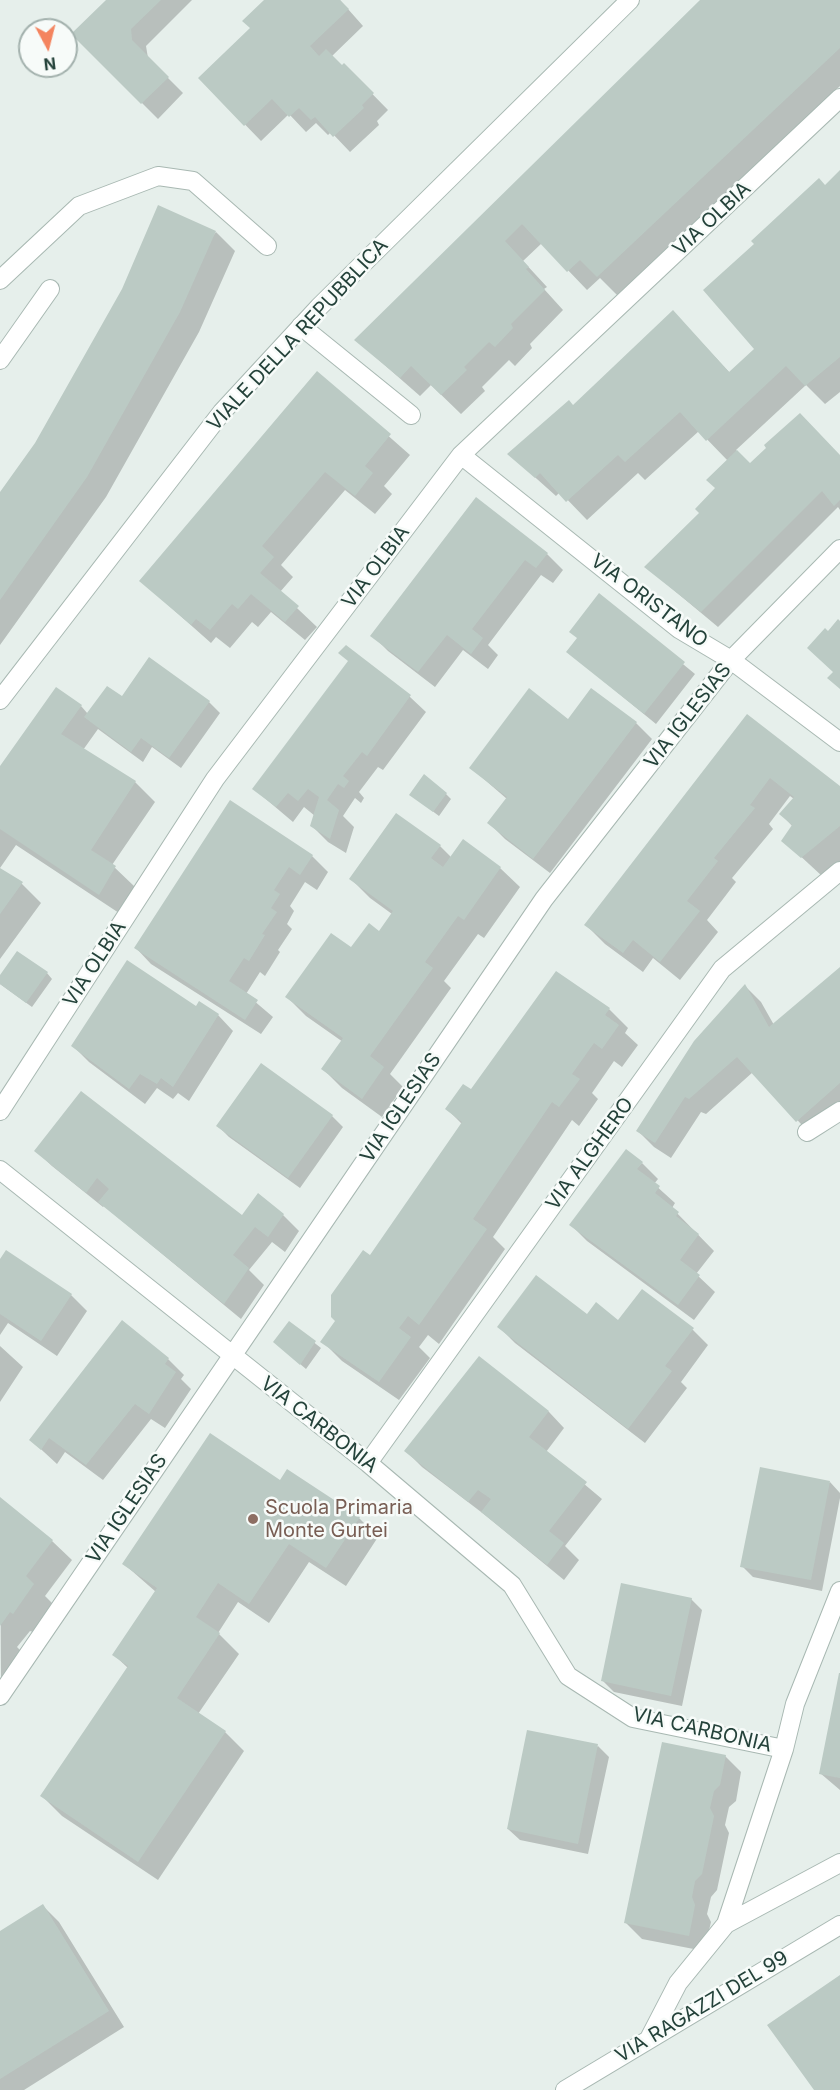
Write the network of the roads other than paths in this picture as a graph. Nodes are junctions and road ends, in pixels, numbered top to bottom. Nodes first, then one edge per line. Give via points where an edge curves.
1 (630, 0) edge
2 (840, 98) edge
3 (267, 246) dead end
4 (0, 280) edge
5 (50, 289) dead end
6 (301, 326) junction
7 (0, 360) edge
8 (411, 415) dead end
9 (461, 455) junction
10 (840, 549) edge
11 (731, 660) junction
12 (0, 700) edge
13 (840, 742) edge
14 (840, 871) edge
15 (0, 1111) edge
16 (840, 1111) edge
17 (807, 1132) dead end
18 (0, 1170) edge
19 (231, 1356) junction
20 (368, 1463) junction
21 (840, 1591) edge
22 (0, 1696) edge
23 (784, 1749) junction
24 (840, 1863) edge
25 (726, 1924) junction
26 (840, 1925) edge
27 (650, 2037) junction
28 (565, 2090) edge

1 - 6 street, VIALE DELLA REPUBBLICA
2 - 9 street, VIA OLBIA
3 - 4 street via 193,181 158,176 79,206
5 - 7 street
6 - 8 street
6 - 12 street, VIALE DELLA REPUBBLICA via 222,412
9 - 11 street, VIA ORISTANO via 679,629
9 - 15 street, VIA OLBIA via 215,779
10 - 11 street, VIA IGLESIAS
11 - 13 street, VIA ORISTANO
11 - 19 street, VIA IGLESIAS via 544,899
14 - 20 street, VIA ALGHERO via 722,969
16 - 17 street
18 - 19 street, VIA CARBONIA
19 - 20 street, VIA CARBONIA
19 - 22 street, VIA IGLESIAS
20 - 23 street, VIA CARBONIA via 512,1585 568,1676 633,1718
21 - 23 street via 795,1704
23 - 25 street
24 - 25 street
25 - 27 street via 678,1983
26 - 27 street, VIA RAGAZZI DEL 99
27 - 28 street, VIA RAGAZZI DEL 99

